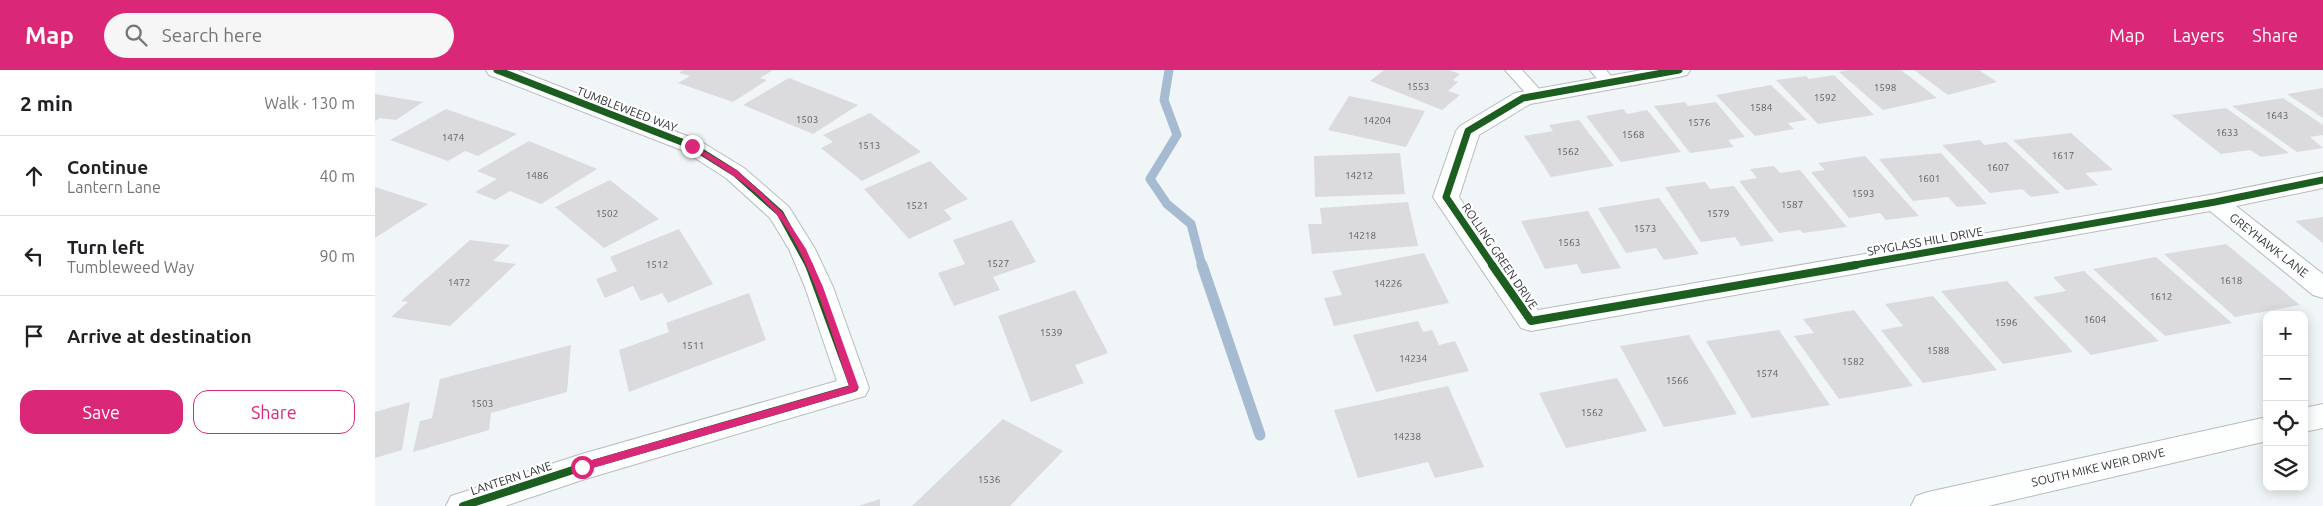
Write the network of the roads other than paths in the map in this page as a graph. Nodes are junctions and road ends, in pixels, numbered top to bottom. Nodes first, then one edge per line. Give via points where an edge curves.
1 (497, 70) edge
2 (1513, 70) edge
3 (1679, 70) edge
4 (1604, 76) edge
5 (1537, 96) junction
6 (2323, 180) edge
7 (2215, 202) junction
8 (2323, 288) edge
9 (1531, 321) joint
10 (854, 388) joint
11 (2323, 416) edge
12 (2308, 419) edge
13 (2263, 430) edge
14 (463, 506) edge
15 (1928, 506) edge

1 - 10 street, TUMBLEWEED WAY via 692,146 735,173 780,214 802,249 819,287
2 - 5 lane
3 - 4 street, ROLLING GREEN DRIVE
4 - 5 street, ROLLING GREEN DRIVE
5 - 9 street, ROLLING GREEN DRIVE via 1523,98 1468,131 1447,197
6 - 7 street, SPYGLASS HILL DRIVE
7 - 8 street, GREYHAWK LANE
7 - 9 street, SPYGLASS HILL DRIVE
10 - 14 street, LANTERN LANE via 582,467
11 - 12 street
13 - 15 street, SOUTH MIKE WEIR DRIVE

